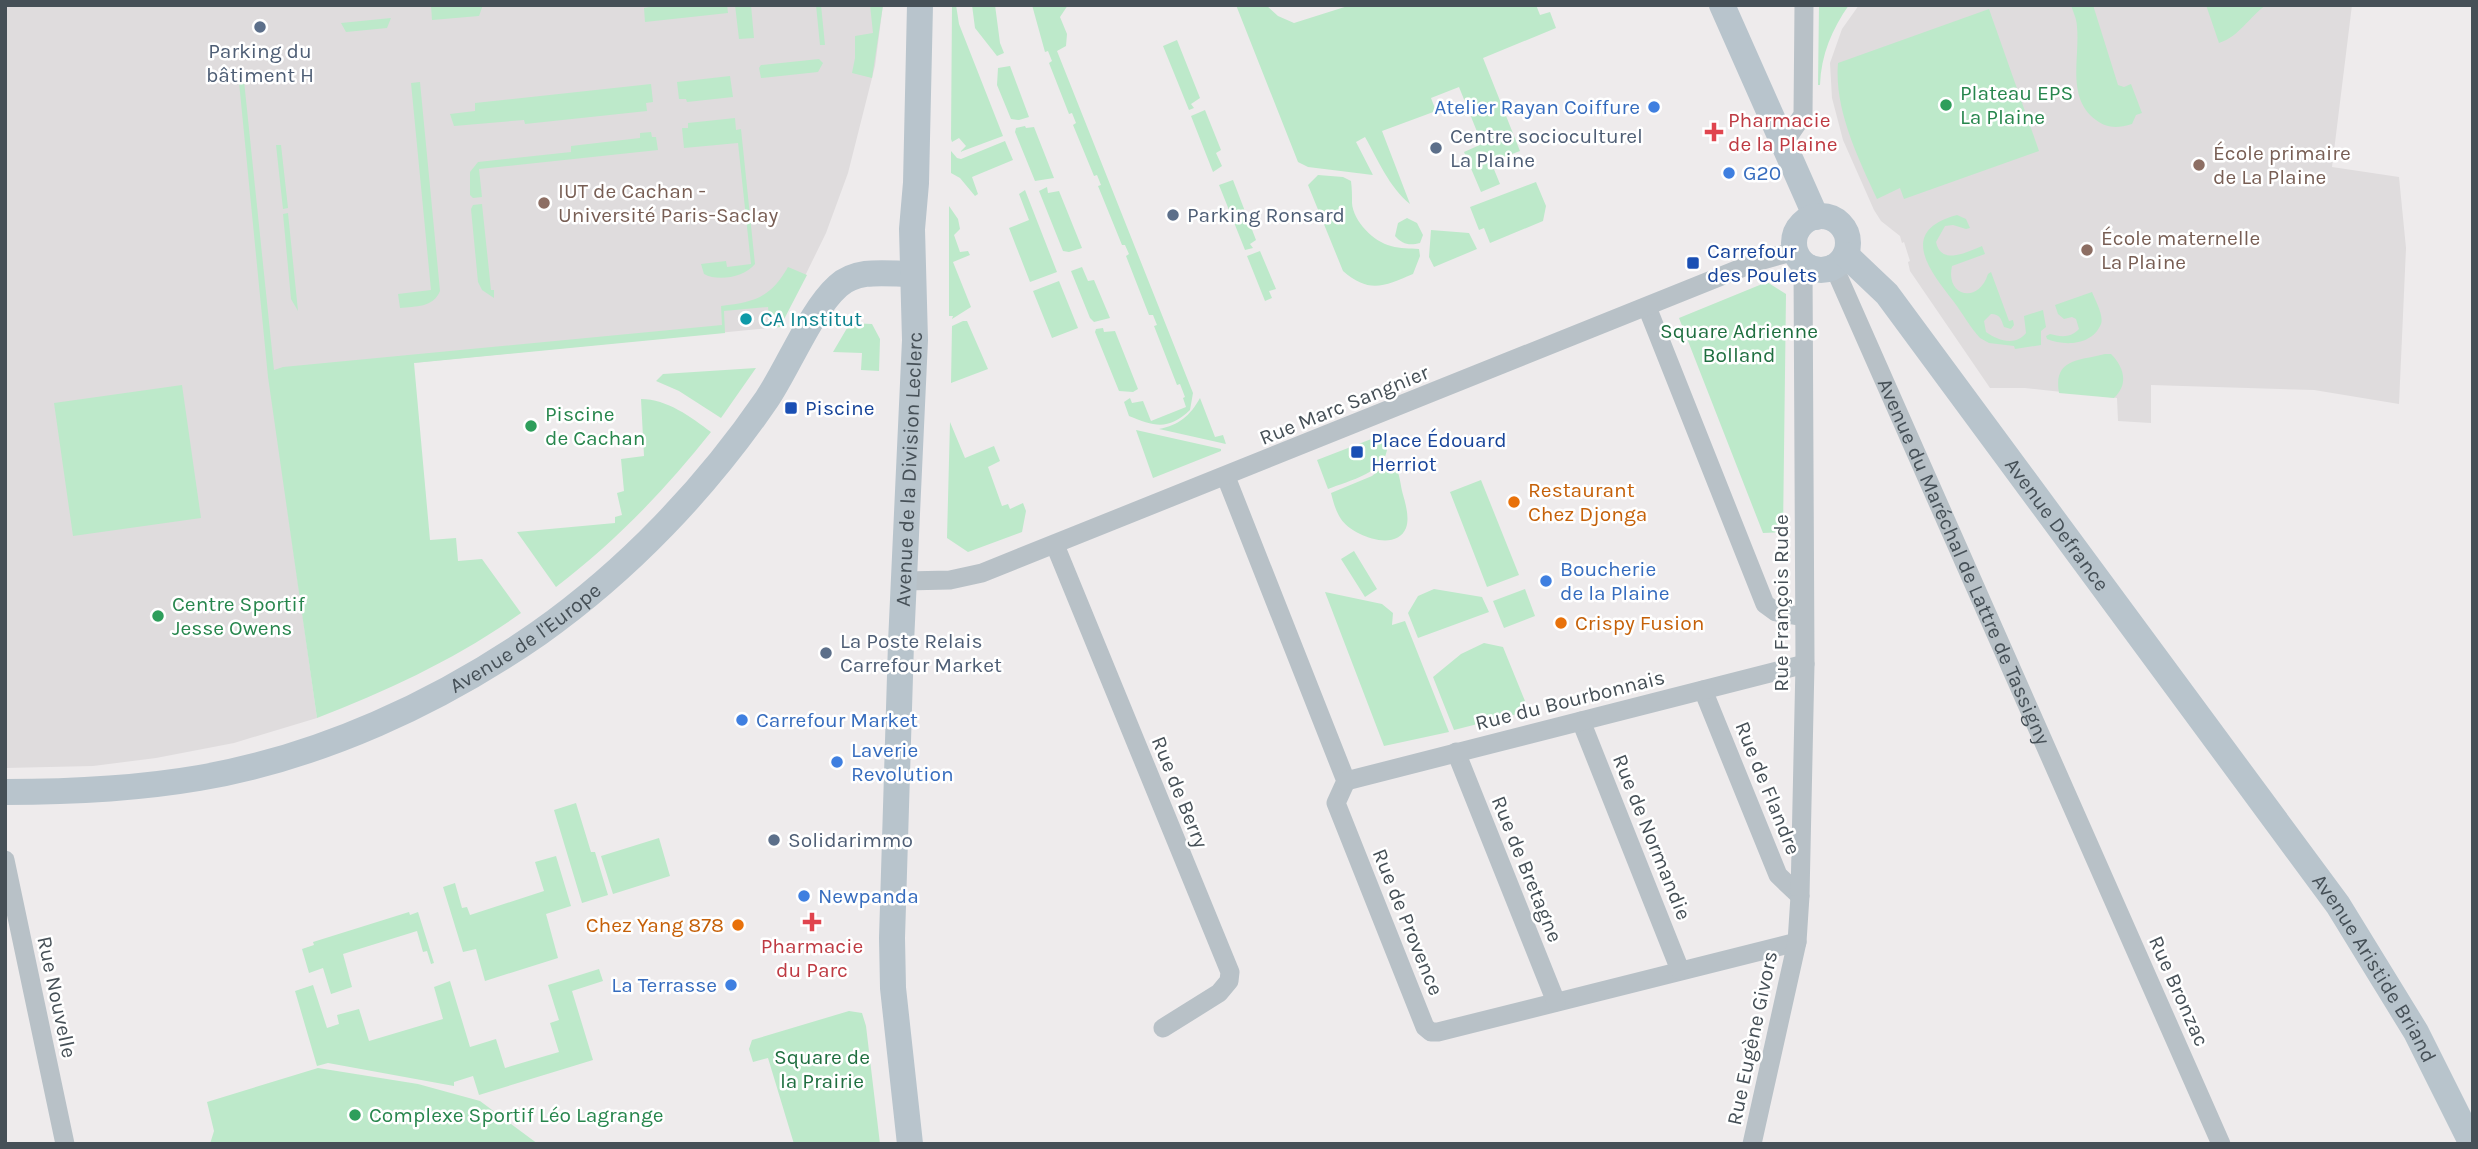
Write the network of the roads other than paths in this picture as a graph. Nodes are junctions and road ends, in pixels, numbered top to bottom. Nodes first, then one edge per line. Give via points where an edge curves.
1 (920, 5) edge
2 (1722, 5) edge
3 (1804, 5) edge
4 (1783, 144) junction
5 (1816, 217) junction
6 (1799, 258) junction
7 (1840, 261) junction
8 (912, 274) junction
9 (1647, 307) junction
10 (1226, 477) junction
11 (1055, 545) junction
12 (905, 582) junction
13 (1804, 617) junction
14 (1805, 664) junction
15 (1703, 690) junction
16 (1581, 721) junction
17 (1457, 752) junction
18 (1346, 780) junction
19 (5, 792) edge
20 (2262, 800) joint
21 (2095, 857) joint
22 (5, 860) edge
23 (1800, 896) junction
24 (1797, 942) junction
25 (1680, 970) junction
26 (1556, 1002) junction
27 (1163, 1028) dead end
28 (2471, 1134) edge
29 (65, 1144) edge
30 (910, 1144) edge
31 (1752, 1144) edge
32 (2221, 1144) edge

1 - 8 street, Avenue de la Division Leclerc
2 - 4 street
3 - 4 street via 1803,115
4 - 5 street
5 - 6 street via 1796,233
5 - 7 street via 1833,219 1845,230 1848,247
6 - 7 street via 1818,271
6 - 9 street, Rue Marc Sangnier via 1759,261
6 - 13 street, Rue François Rude
7 - 20 street, Avenue Defrance via 1887,294
7 - 21 street, Avenue du Maréchal de Lattre de Tassigny
8 - 12 street, Avenue de la Division Leclerc via 915,340
8 - 19 street, Avenue de l'Europe via 853,275 838,286 768,398 708,478 667,522 600,585 540,632 460,681 388,719 254,766 111,789
9 - 10 street, Rue Marc Sangnier
9 - 13 street via 1765,604 1776,612
10 - 11 street, Rue Marc Sangnier
10 - 18 street
11 - 12 street, Rue Marc Sangnier via 982,573
11 - 27 street, Rue de Berry via 1230,972 1219,992
12 - 30 street, Avenue de la Division Leclerc via 891,938
13 - 14 street, Rue François Rude
14 - 15 street, Rue du Bourbonnais
14 - 23 street, Rue François Rude
15 - 16 street, Rue du Bourbonnais
15 - 23 street, Rue de Flandre via 1778,874
16 - 17 street, Rue du Bourbonnais
16 - 25 street, Rue de Normandie
17 - 18 street, Rue du Bourbonnais
17 - 26 street, Rue de Bretagne
18 - 26 street, Rue de Provence via 1336,803 1425,1027 1438,1032
20 - 28 street, Avenue Aristide Briand via 2338,905 2416,1032
21 - 32 street, Rue Bronzac
22 - 29 street, Rue Nouvelle
23 - 24 street, Rue François Rude
24 - 25 street, Rue de Provence
24 - 31 street, Rue Eugène Givors
25 - 26 street, Rue de Provence

